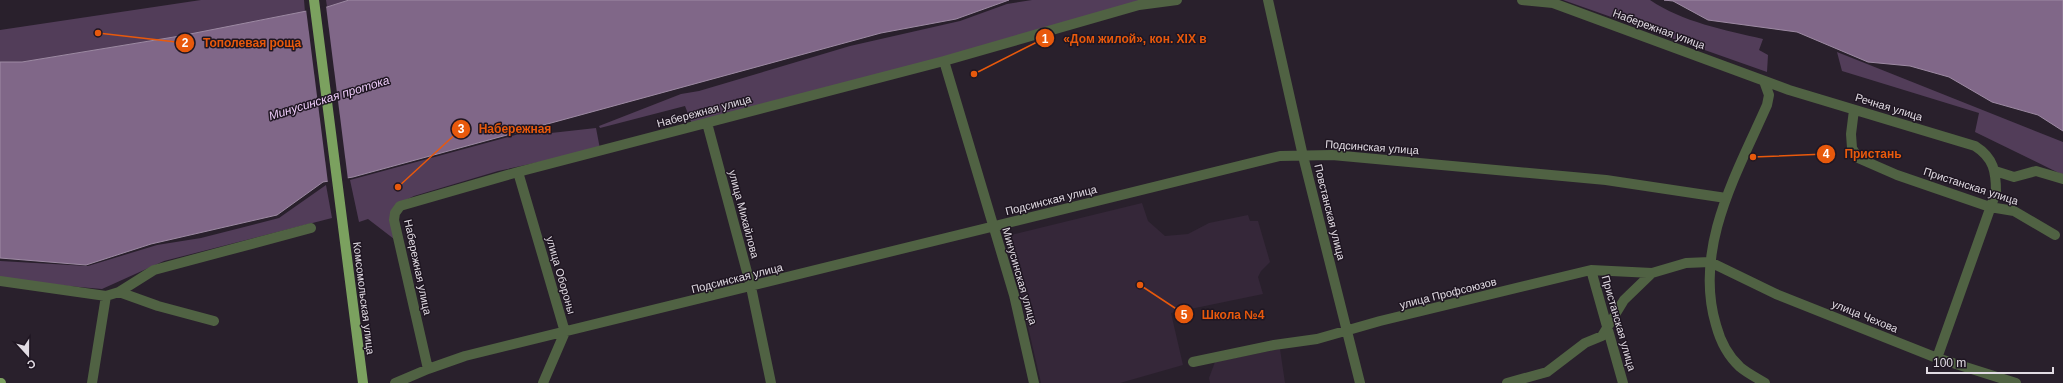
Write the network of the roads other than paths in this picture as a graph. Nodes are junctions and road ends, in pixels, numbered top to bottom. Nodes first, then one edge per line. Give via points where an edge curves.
1 (314, 0) edge
2 (1177, 0) edge
3 (1268, 0) edge
4 (1522, 0) edge
5 (1554, 1) edge
6 (944, 61) junction
7 (1764, 81) junction
8 (1854, 110) junction
9 (707, 123) junction
10 (1303, 156) junction
11 (1996, 171) junction
12 (518, 172) junction
13 (2063, 179) edge
14 (1726, 198) junction
15 (1990, 207) junction
16 (994, 227) junction
17 (312, 228) dead end
18 (2055, 235) dead end
19 (1710, 262) junction
20 (1591, 270) junction
21 (1652, 272) junction
22 (0, 281) edge
23 (751, 287) junction
24 (119, 292) junction
25 (106, 296) junction
26 (214, 321) dead end
27 (1609, 327) junction
28 (1348, 331) junction
29 (565, 332) junction
30 (1937, 358) junction
31 (1193, 362) dead end
32 (428, 369) junction
33 (92, 383) edge
34 (363, 383) edge
35 (395, 383) edge
36 (543, 383) edge
37 (771, 383) edge
38 (1034, 383) edge
39 (1360, 383) edge
40 (1507, 383) edge
41 (1623, 383) edge
42 (1766, 383) edge
43 (2016, 383) edge

1 - 34 main road, Комсомольская улица
2 - 6 street, Набережная улица via 1139,5
3 - 10 street, Повстанская улица
4 - 5 street, Набережная улица
5 - 7 street, Набережная улица
6 - 9 street, Набережная улица
6 - 16 street, Минусинская улица
7 - 8 street, Речная улица
7 - 14 street via 1769,95 1767,105
8 - 11 street, Речная улица via 1975,146 1985,152
8 - 15 street, Пристанская улица via 1850,134 1852,148 1858,158
9 - 12 street, Набережная улица
9 - 23 street, улица Михайлова
10 - 14 street, Подсинская улица via 1332,155 1606,180
10 - 16 street, Подсинская улица via 1280,156
10 - 28 street, Повстанская улица
11 - 13 street via 2014,177 2036,170
11 - 15 street via 1996,192
12 - 29 street, улица Обороны
12 - 32 street, Набережная улица via 400,206 395,213 394,220
14 - 19 street
15 - 18 street, Пристанская улица via 2014,211
15 - 30 street
16 - 23 street, Подсинская улица
16 - 38 street, Минусинская улица via 1014,295
17 - 24 street via 154,270
19 - 21 street, улица Профсоюзов via 1686,263
19 - 30 street, улица Чехова via 1776,294
19 - 42 street via 1710,302 1720,341 1740,366
20 - 21 street, улица Профсоюзов
20 - 27 street, Пристанская улица
20 - 28 street, улица Профсоюзов
21 - 27 street via 1624,300
22 - 25 street
23 - 29 street, Подсинская улица
23 - 37 street, улица Михайлова
24 - 25 street
24 - 26 street via 158,306
25 - 33 street
27 - 40 street via 1602,336 1585,343 1547,372
27 - 41 street, Пристанская улица
28 - 31 street, улица Профсоюзов
28 - 39 street, Повстанская улица
29 - 32 street, Подсинская улица via 465,356
29 - 36 street, улица Обороны
30 - 43 street, улица Чехова
32 - 35 street, Подсинская улица

